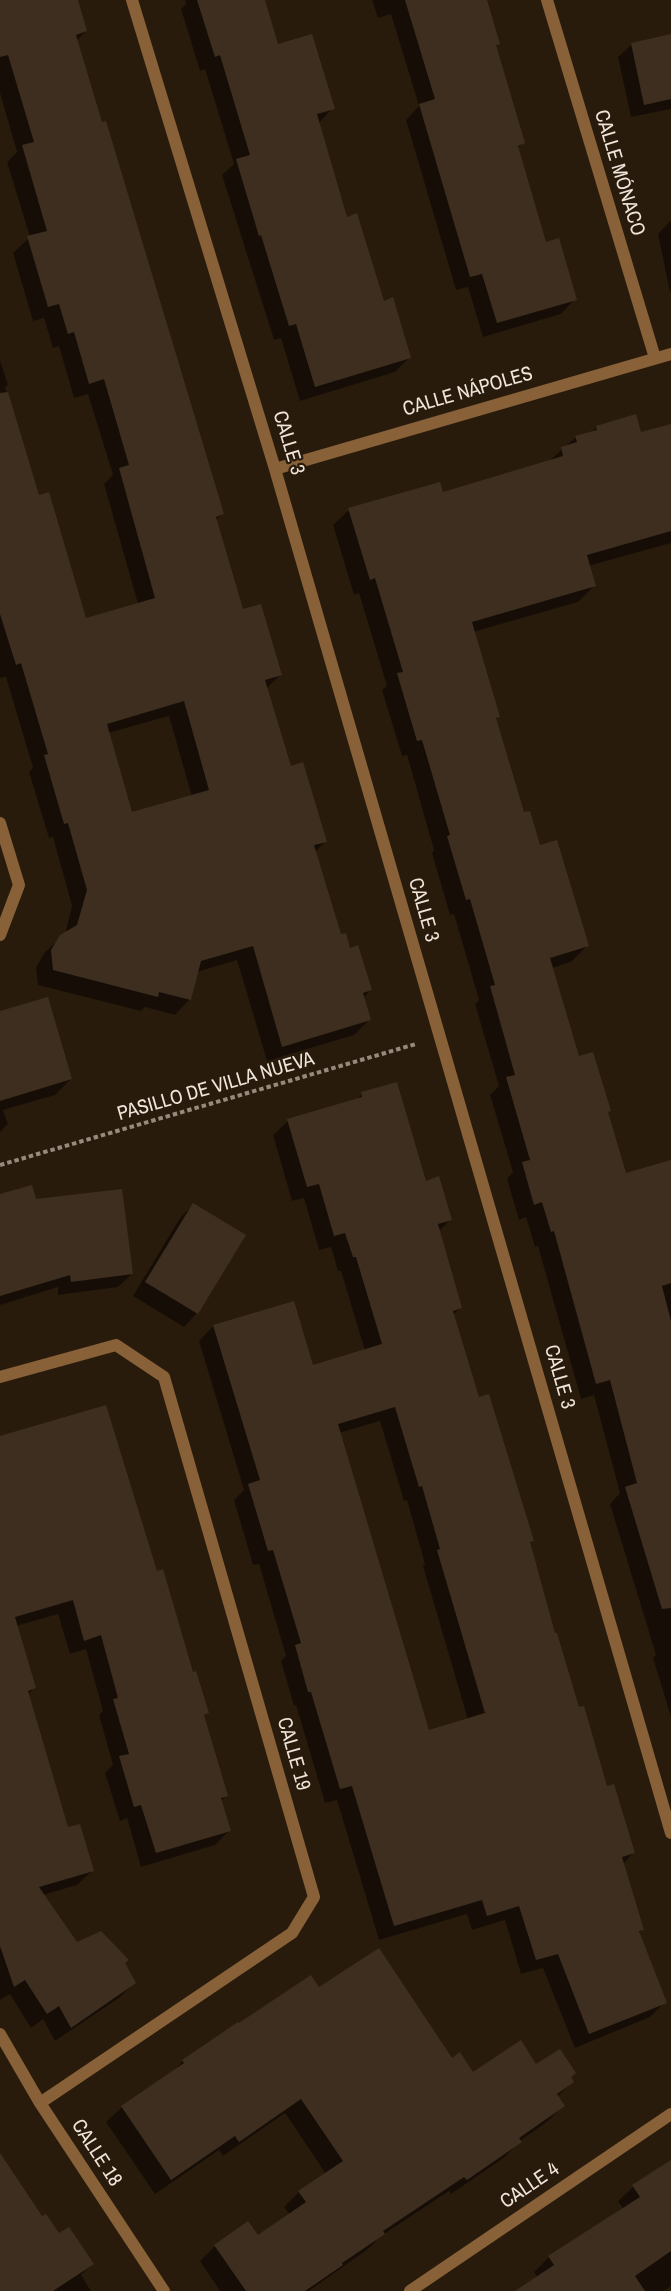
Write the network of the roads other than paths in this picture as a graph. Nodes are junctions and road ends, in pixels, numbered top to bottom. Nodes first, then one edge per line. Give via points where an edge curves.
1 (132, 0) edge
2 (547, 0) edge
3 (671, 354) edge
4 (655, 358) junction
5 (275, 469) junction
6 (0, 823) edge
7 (0, 935) edge
8 (0, 1377) edge
9 (671, 1833) edge
10 (0, 2034) edge
11 (40, 2103) junction
12 (671, 2114) edge
13 (164, 2291) edge
14 (410, 2291) edge

1 - 5 street, CALLE 3
2 - 4 street, CALLE MÓNACO
3 - 4 street, CALLE NÁPOLES
4 - 5 street, CALLE NÁPOLES
5 - 9 street, CALLE 3
6 - 7 street via 19,885
8 - 11 street, CALLE 19 via 116,1344 164,1377 314,1897 292,1933
10 - 11 street, CALLE 18
11 - 13 street, CALLE 18
12 - 14 street, CALLE 4

